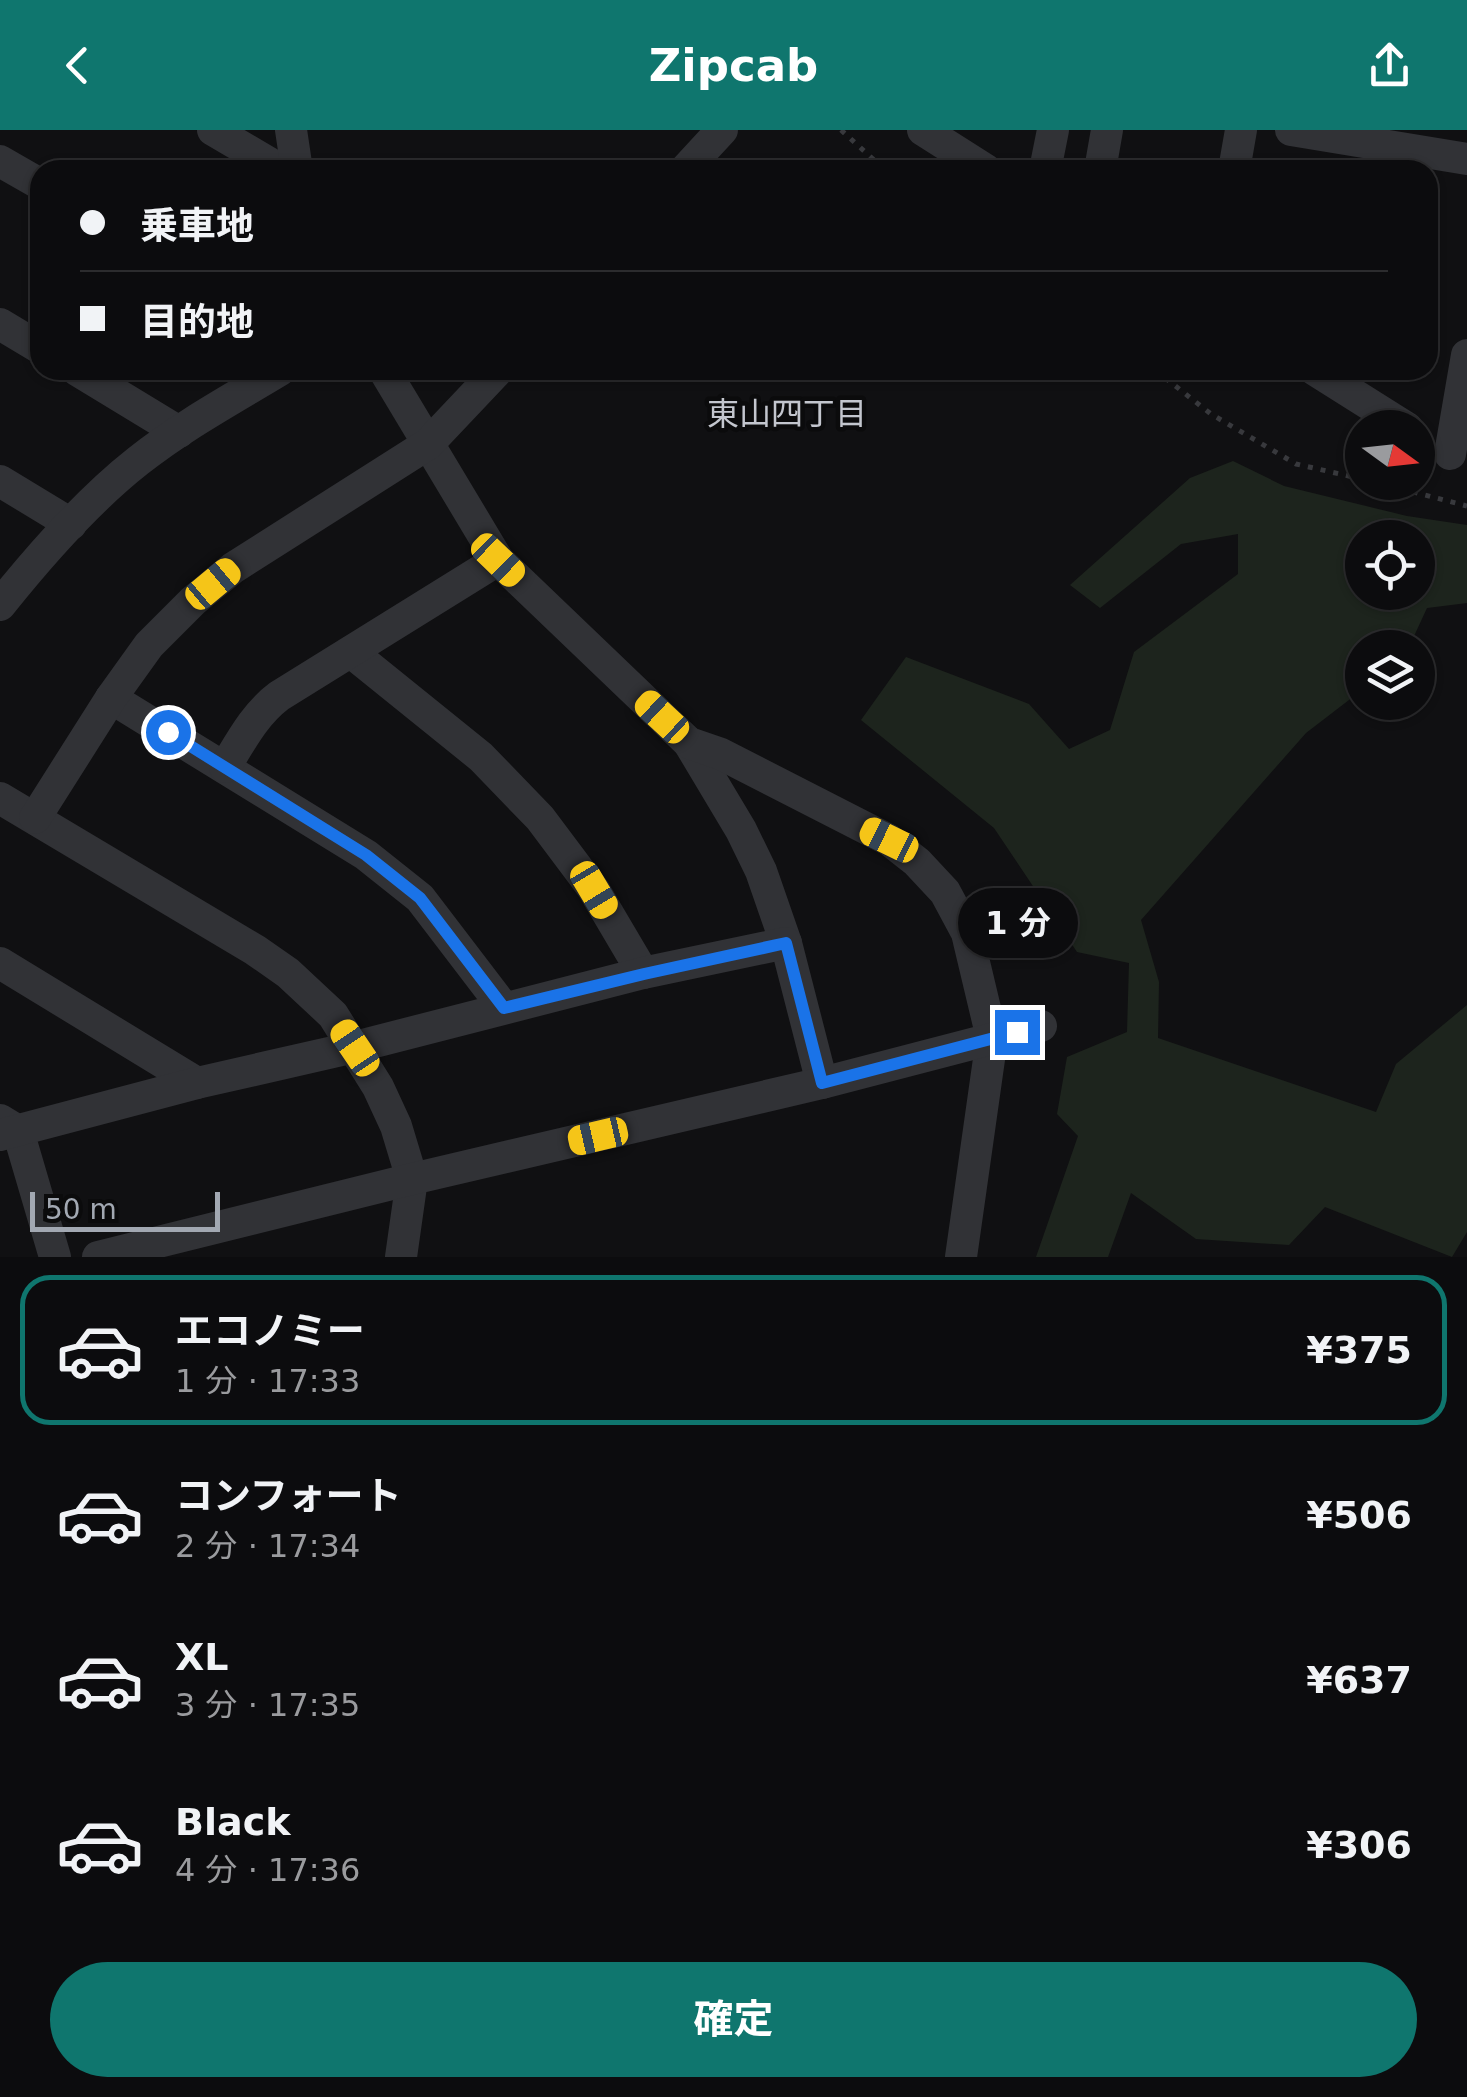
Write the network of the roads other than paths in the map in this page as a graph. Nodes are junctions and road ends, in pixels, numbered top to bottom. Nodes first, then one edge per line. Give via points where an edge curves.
1 (213, 130) edge
2 (291, 130) edge
3 (722, 130) edge
4 (923, 130) edge
5 (1053, 130) edge
6 (1106, 130) edge
7 (1241, 130) edge
8 (1291, 130) edge
9 (1370, 148) edge
10 (1467, 159) edge
11 (264, 160) edge
12 (296, 160) edge
13 (694, 160) edge
14 (970, 160) edge
15 (1047, 160) edge
16 (1102, 160) edge
17 (1236, 160) edge
18 (0, 161) edge
19 (30, 178) edge
20 (0, 324) edge
21 (30, 342) edge
22 (1467, 355) edge
23 (93, 380) edge
24 (264, 380) edge
25 (390, 380) edge
26 (489, 380) edge
27 (1336, 380) edge
28 (1380, 410) edge
29 (179, 432) junction
30 (428, 444) junction
31 (1435, 444) edge
32 (1459, 459) edge
33 (0, 482) edge
34 (71, 524) junction
35 (498, 560) junction
36 (0, 606) edge
37 (352, 652) junction
38 (111, 698) junction
39 (689, 743) junction
40 (225, 767) junction
41 (0, 798) edge
42 (34, 818) junction
43 (786, 943) junction
44 (0, 963) edge
45 (644, 974) junction
46 (504, 1008) junction
47 (1041, 1026) dead end
48 (992, 1038) junction
49 (355, 1048) junction
50 (197, 1083) junction
51 (822, 1083) junction
52 (6, 1129) edge
53 (412, 1179) junction
54 (55, 1257) edge
55 (98, 1257) edge
56 (402, 1257) edge
57 (962, 1257) edge

1 - 11 street
2 - 12 street
3 - 13 street
4 - 14 street
5 - 15 street
6 - 16 street
7 - 17 street
8 - 9 street
9 - 10 street
18 - 19 street
20 - 21 street
22 - 32 street
23 - 29 street
24 - 29 street
25 - 30 street
26 - 30 street
27 - 28 street
29 - 34 street via 137,461
30 - 35 street
30 - 38 street via 233,568 149,644
31 - 32 street
33 - 34 street
34 - 36 street
35 - 37 street
35 - 39 street
37 - 40 street via 267,706
37 - 45 street via 481,758 540,818
38 - 40 street
38 - 42 street
39 - 43 street via 754,857
39 - 48 street via 889,840 917,862 945,892 967,933
40 - 46 street via 366,855 420,898
41 - 42 street
42 - 49 street via 288,972 333,1015
43 - 45 street
43 - 51 street
44 - 50 street
45 - 46 street
46 - 49 street
47 - 48 street
48 - 51 street
48 - 57 street
49 - 50 street
49 - 53 street via 396,1126
50 - 52 street
51 - 53 street
52 - 54 street
53 - 55 street
53 - 56 street

